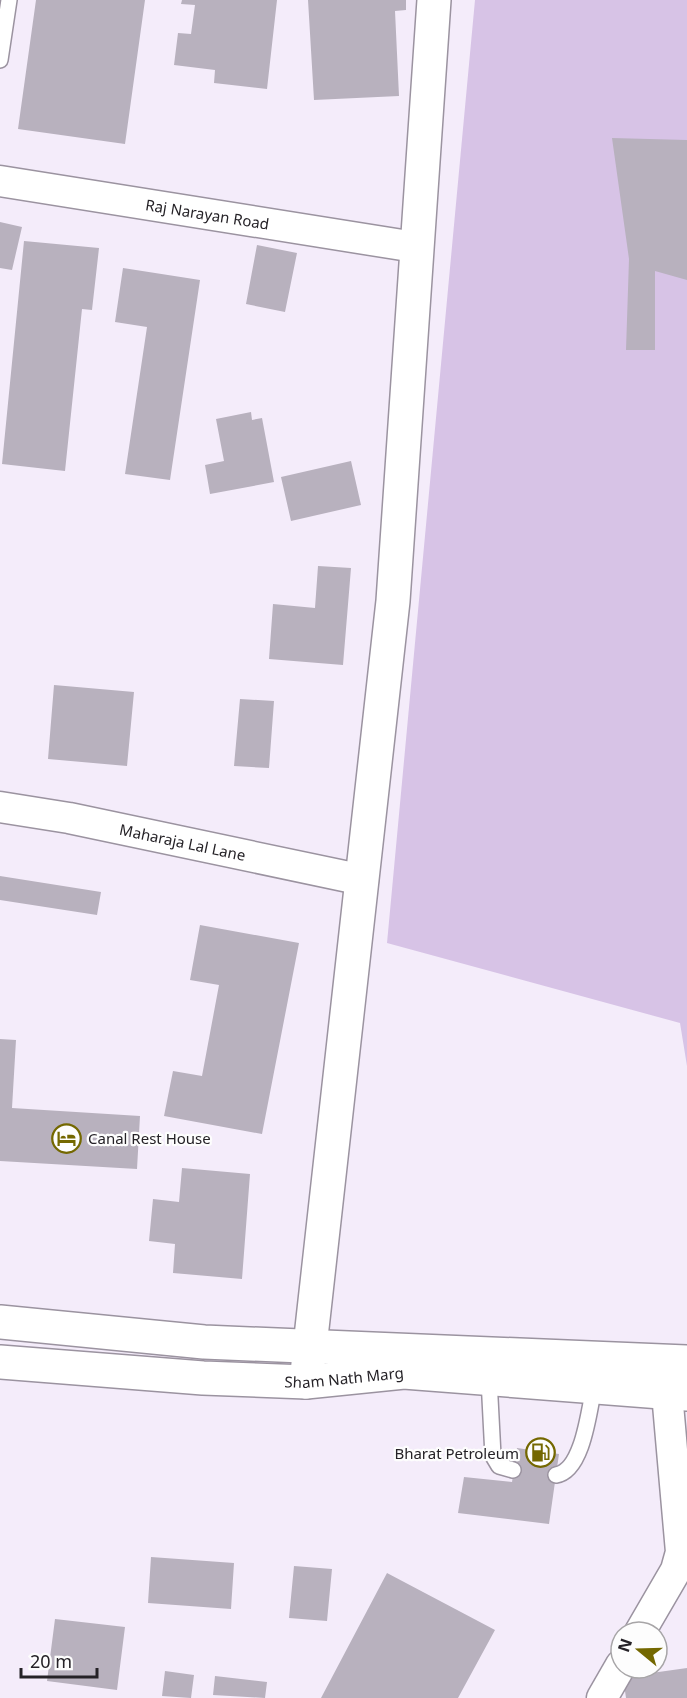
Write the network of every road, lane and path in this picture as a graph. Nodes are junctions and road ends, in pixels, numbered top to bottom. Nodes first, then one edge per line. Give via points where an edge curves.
1 (9, 0) edge
2 (434, 0) edge
3 (0, 60) edge
4 (0, 180) edge
5 (415, 247) junction
6 (0, 807) edge
7 (363, 880) junction
8 (5, 1321) edge
9 (310, 1345) junction
10 (0, 1362) edge
11 (687, 1362) edge
12 (489, 1379) junction
13 (306, 1382) junction
14 (594, 1387) junction
15 (677, 1394) edge
16 (513, 1470) dead end
17 (556, 1475) dead end
18 (647, 1620) edge
19 (612, 1680) edge
20 (602, 1698) edge

1 - 3 lane
2 - 5 main road
4 - 5 street, Raj Narayan Road
5 - 7 main road via 393,600
6 - 7 street, Maharaja Lal Lane
7 - 9 main road
8 - 9 main road, Sham Nath Marg via 204,1342
9 - 11 main road, Sham Nath Marg
9 - 13 main road
10 - 13 main road, Sham Nath Marg
12 - 13 main road, Sham Nath Marg via 404,1372
12 - 14 main road, Sham Nath Marg
12 - 16 lane via 493,1456 499,1466
14 - 15 main road, Sham Nath Marg
14 - 17 lane via 576,1461 565,1473
15 - 18 street via 681,1552 676,1569
19 - 20 street

